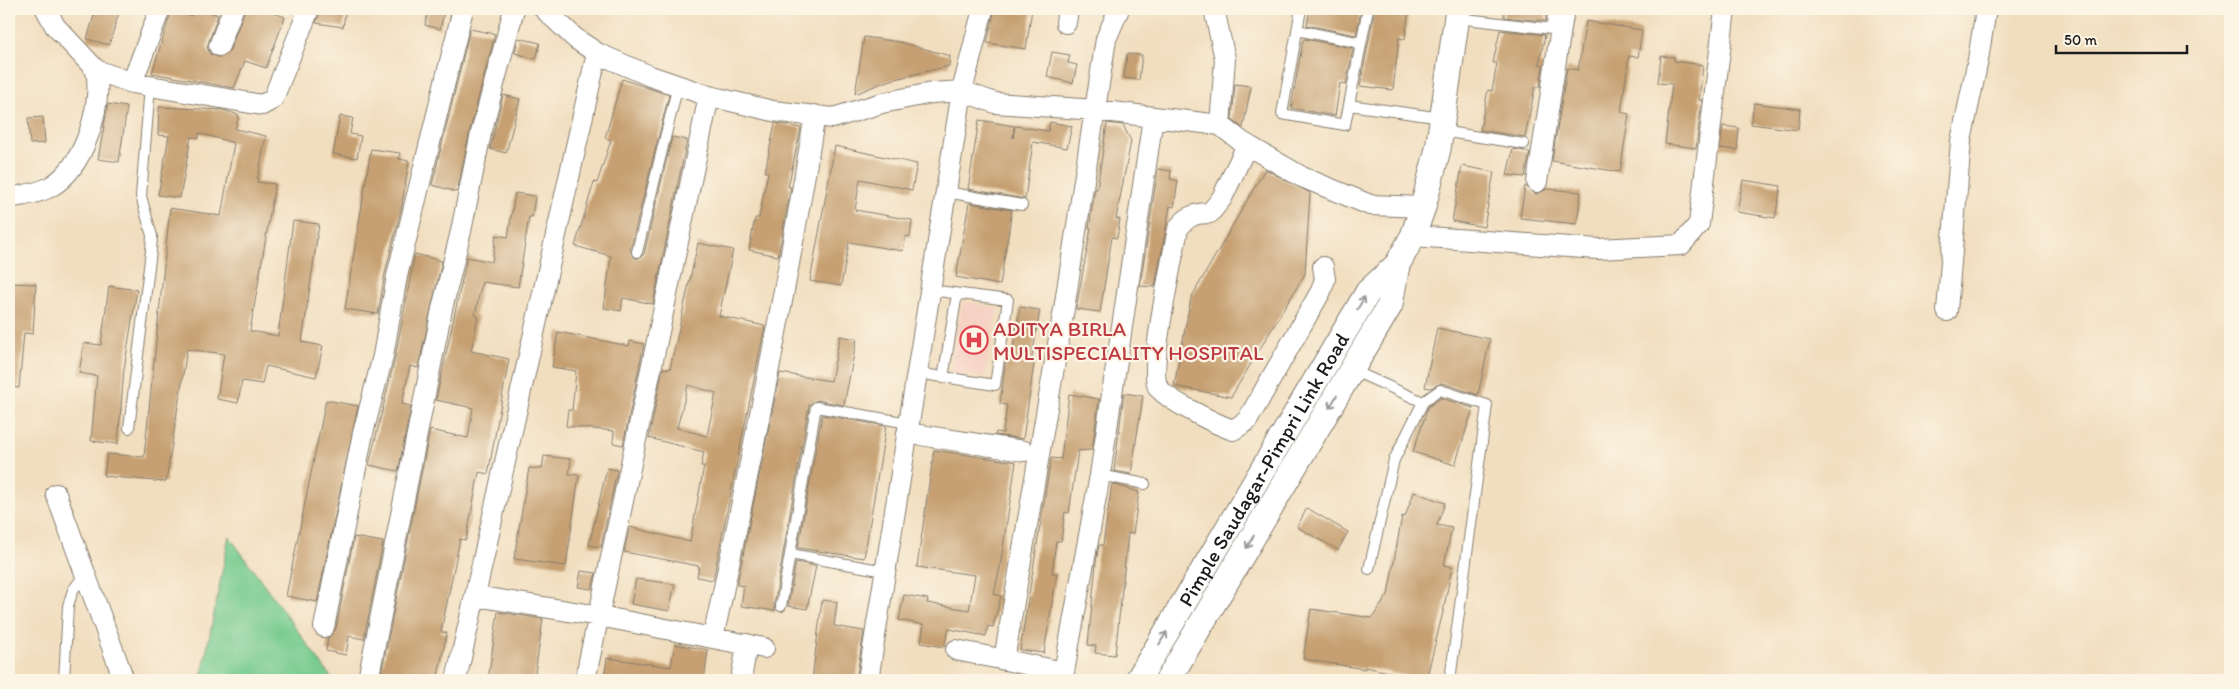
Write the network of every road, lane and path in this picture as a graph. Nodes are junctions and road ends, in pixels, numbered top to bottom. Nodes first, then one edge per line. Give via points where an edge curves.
1 (46, 9) edge
2 (160, 9) edge
3 (233, 9) edge
4 (308, 9) edge
5 (463, 9) edge
6 (514, 9) edge
7 (544, 9) edge
8 (982, 9) edge
9 (1118, 9) edge
10 (1214, 9) edge
11 (1301, 9) edge
12 (1368, 9) edge
13 (1553, 9) edge
14 (1564, 9) edge
15 (1725, 9) edge
16 (1986, 9) edge
17 (1458, 13) edge
18 (1297, 30) junction
19 (1361, 43) junction
20 (218, 46) dead end
21 (597, 52) junction
22 (96, 70) junction
23 (141, 84) junction
24 (678, 85) junction
25 (962, 91) junction
26 (709, 96) junction
27 (1349, 105) junction
28 (1096, 110) junction
29 (815, 115) junction
30 (1153, 118) junction
31 (1220, 125) junction
32 (1441, 125) junction
33 (1524, 144) dead end
34 (1247, 145) junction
35 (1537, 182) dead end
36 (946, 192) junction
37 (9, 198) edge
38 (1022, 205) dead end
39 (1423, 207) junction
40 (1413, 236) junction
41 (637, 252) dead end
42 (1397, 265) junction
43 (1323, 267) dead end
44 (930, 290) junction
45 (957, 294) junction
46 (1947, 311) dead end
47 (1352, 370) junction
48 (917, 373) junction
49 (943, 378) junction
50 (1423, 402) junction
51 (129, 428) dead end
52 (908, 428) junction
53 (1024, 451) dead end
54 (1100, 475) junction
55 (1145, 484) dead end
56 (56, 494) dead end
57 (790, 554) junction
58 (1368, 569) dead end
59 (885, 571) junction
60 (85, 574) junction
61 (475, 596) junction
62 (780, 606) dead end
63 (599, 616) junction
64 (324, 627) dead end
65 (713, 638) junction
66 (956, 650) dead end
67 (1004, 660) junction
68 (1064, 676) edge
69 (64, 680) edge
70 (124, 680) edge
71 (368, 680) edge
72 (456, 680) edge
73 (585, 680) edge
74 (741, 680) edge
75 (868, 680) edge
76 (1138, 680) edge
77 (1168, 680) edge
78 (1450, 680) edge

1 - 22 street via 55,26
2 - 23 street
3 - 20 street
4 - 23 street via 273,100 269,103 262,105
5 - 64 street via 398,276
6 - 71 street via 481,132 442,309
7 - 21 street via 576,39
8 - 25 street
9 - 28 street via 1106,40
10 - 31 street via 1225,59
11 - 18 lane
12 - 19 lane
13 - 17 lane via 1552,29
14 - 35 street
15 - 40 street via 1699,224 1681,245 1598,249
16 - 46 street via 1961,141
17 - 32 street, Pimple Saudagar-Pimpri Link Road
18 - 19 lane
18 - 27 lane via 1282,114 1345,125
19 - 27 lane
21 - 24 street
21 - 61 street
22 - 23 street
22 - 37 street via 98,90 90,128 70,170 49,188
23 - 51 lane via 141,196 152,236
24 - 26 street
24 - 41 lane
25 - 28 street via 995,103
25 - 29 street via 882,103 834,118
25 - 36 street
26 - 29 street via 773,111
26 - 63 street
27 - 32 lane
28 - 30 street
28 - 67 street
29 - 65 street via 789,271
30 - 31 street
30 - 54 street
31 - 34 street
32 - 33 lane
32 - 39 street, Pimple Saudagar-Pimpri Link Road
34 - 39 street via 1302,177 1370,205
34 - 43 street via 1222,198 1210,213 1186,218 1178,229 1157,348 1154,373 1158,388 1218,425 1234,430 1247,421 1321,291 1325,279
36 - 38 lane
36 - 44 street
39 - 40 street, Pimple Saudagar-Pimpri Link Road
40 - 42 street, Pimple Saudagar-Pimpri Link Road
42 - 47 street, Pimple Saudagar-Pimpri Link Road via 1390,305
76 -> 42 street, Pimple Saudagar-Pimpri Link Road via 1368,292
44 - 45 lane
44 - 48 street
45 - 49 lane
45 - 49 lane via 1008,300 995,385
47 - 50 lane
47 -> 77 street, Pimple Saudagar-Pimpri Link Road
48 - 49 lane
48 - 52 street
50 - 58 lane via 1394,460
50 - 78 lane via 1440,390 1487,405
52 - 53 street
52 - 57 lane via 816,407
52 - 59 street
54 - 55 lane
54 - 68 street
56 - 60 street
57 - 59 lane
57 - 62 lane
59 - 75 street
60 - 69 lane via 73,590 68,606
60 - 70 street
61 - 63 street
61 - 72 street
63 - 65 street
63 - 73 street
65 - 74 street via 756,646
66 - 67 street
67 - 68 street

